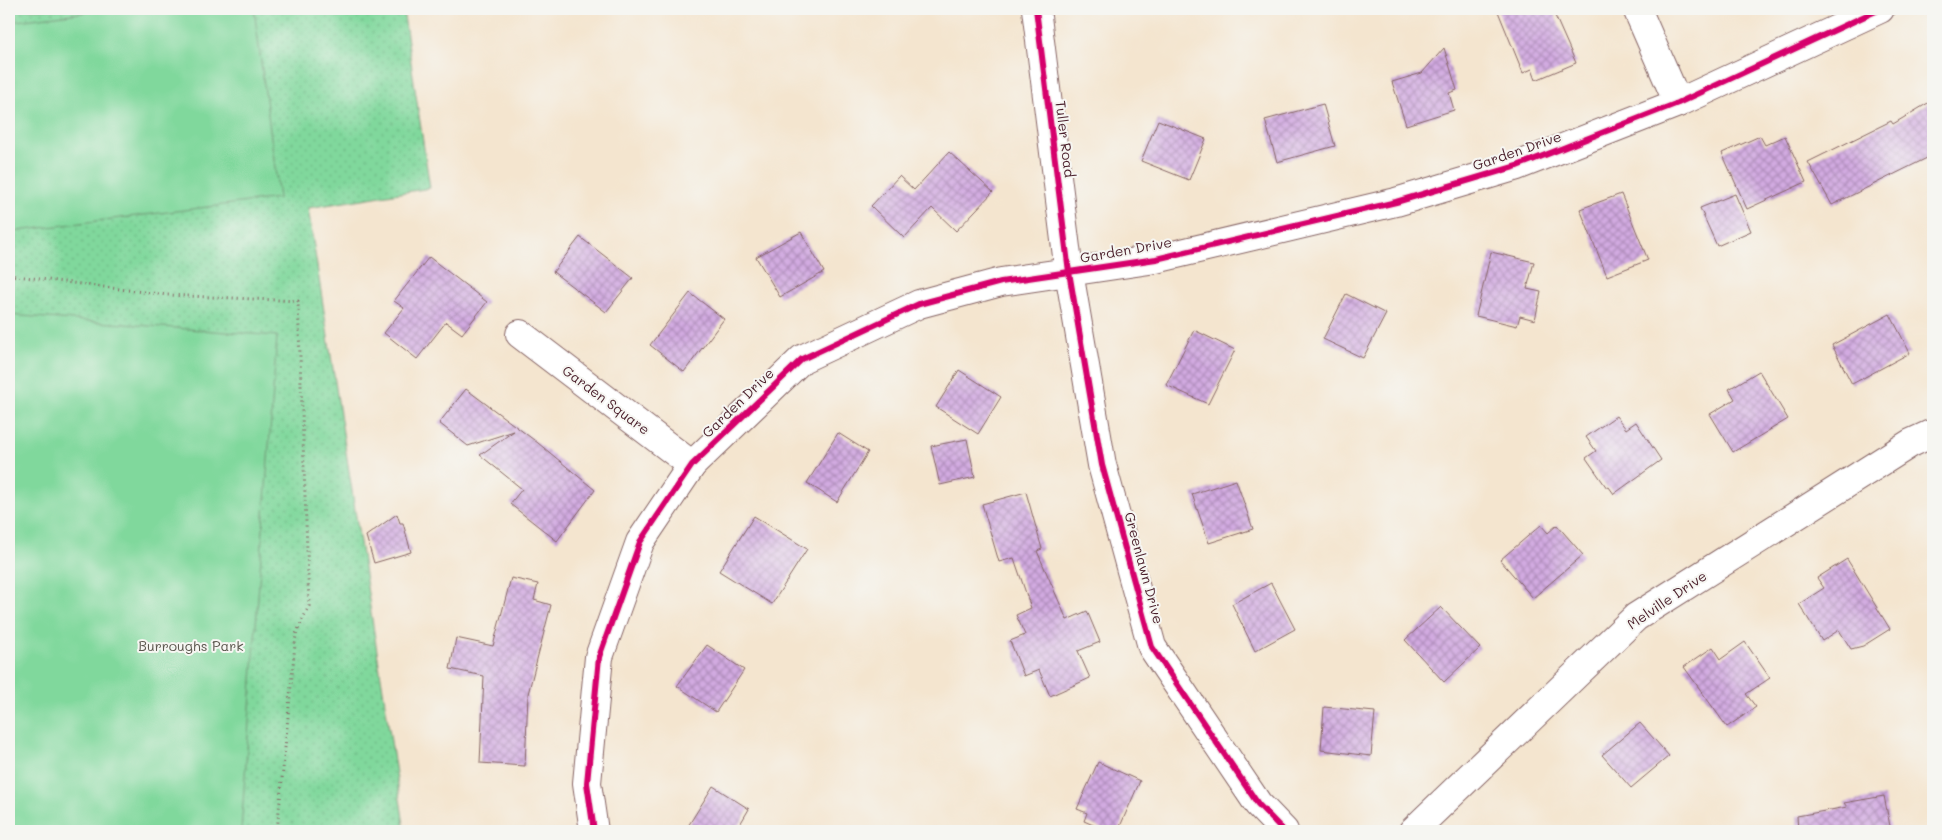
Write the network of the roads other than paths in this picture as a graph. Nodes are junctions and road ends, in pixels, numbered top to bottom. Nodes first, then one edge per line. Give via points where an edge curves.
1 (1036, 9) edge
2 (1637, 9) edge
3 (1880, 9) edge
4 (1678, 103) junction
5 (1069, 272) junction
6 (520, 334) dead end
7 (1933, 433) edge
8 (692, 465) junction
9 (594, 831) edge
10 (1284, 831) edge
11 (1413, 831) edge

1 - 5 street, Tuller Road
2 - 4 street
3 - 4 street, Garden Drive
4 - 5 street, Garden Drive via 1517,166 1396,202 1156,258
5 - 8 street, Garden Drive via 1001,282 919,304 802,359
5 - 10 street, Greenlawn Drive via 1102,465 1152,647 1258,804
6 - 8 street, Garden Square
7 - 11 street, Melville Drive via 1911,443 1636,617
8 - 9 street, Garden Drive via 640,542 599,657 587,783

